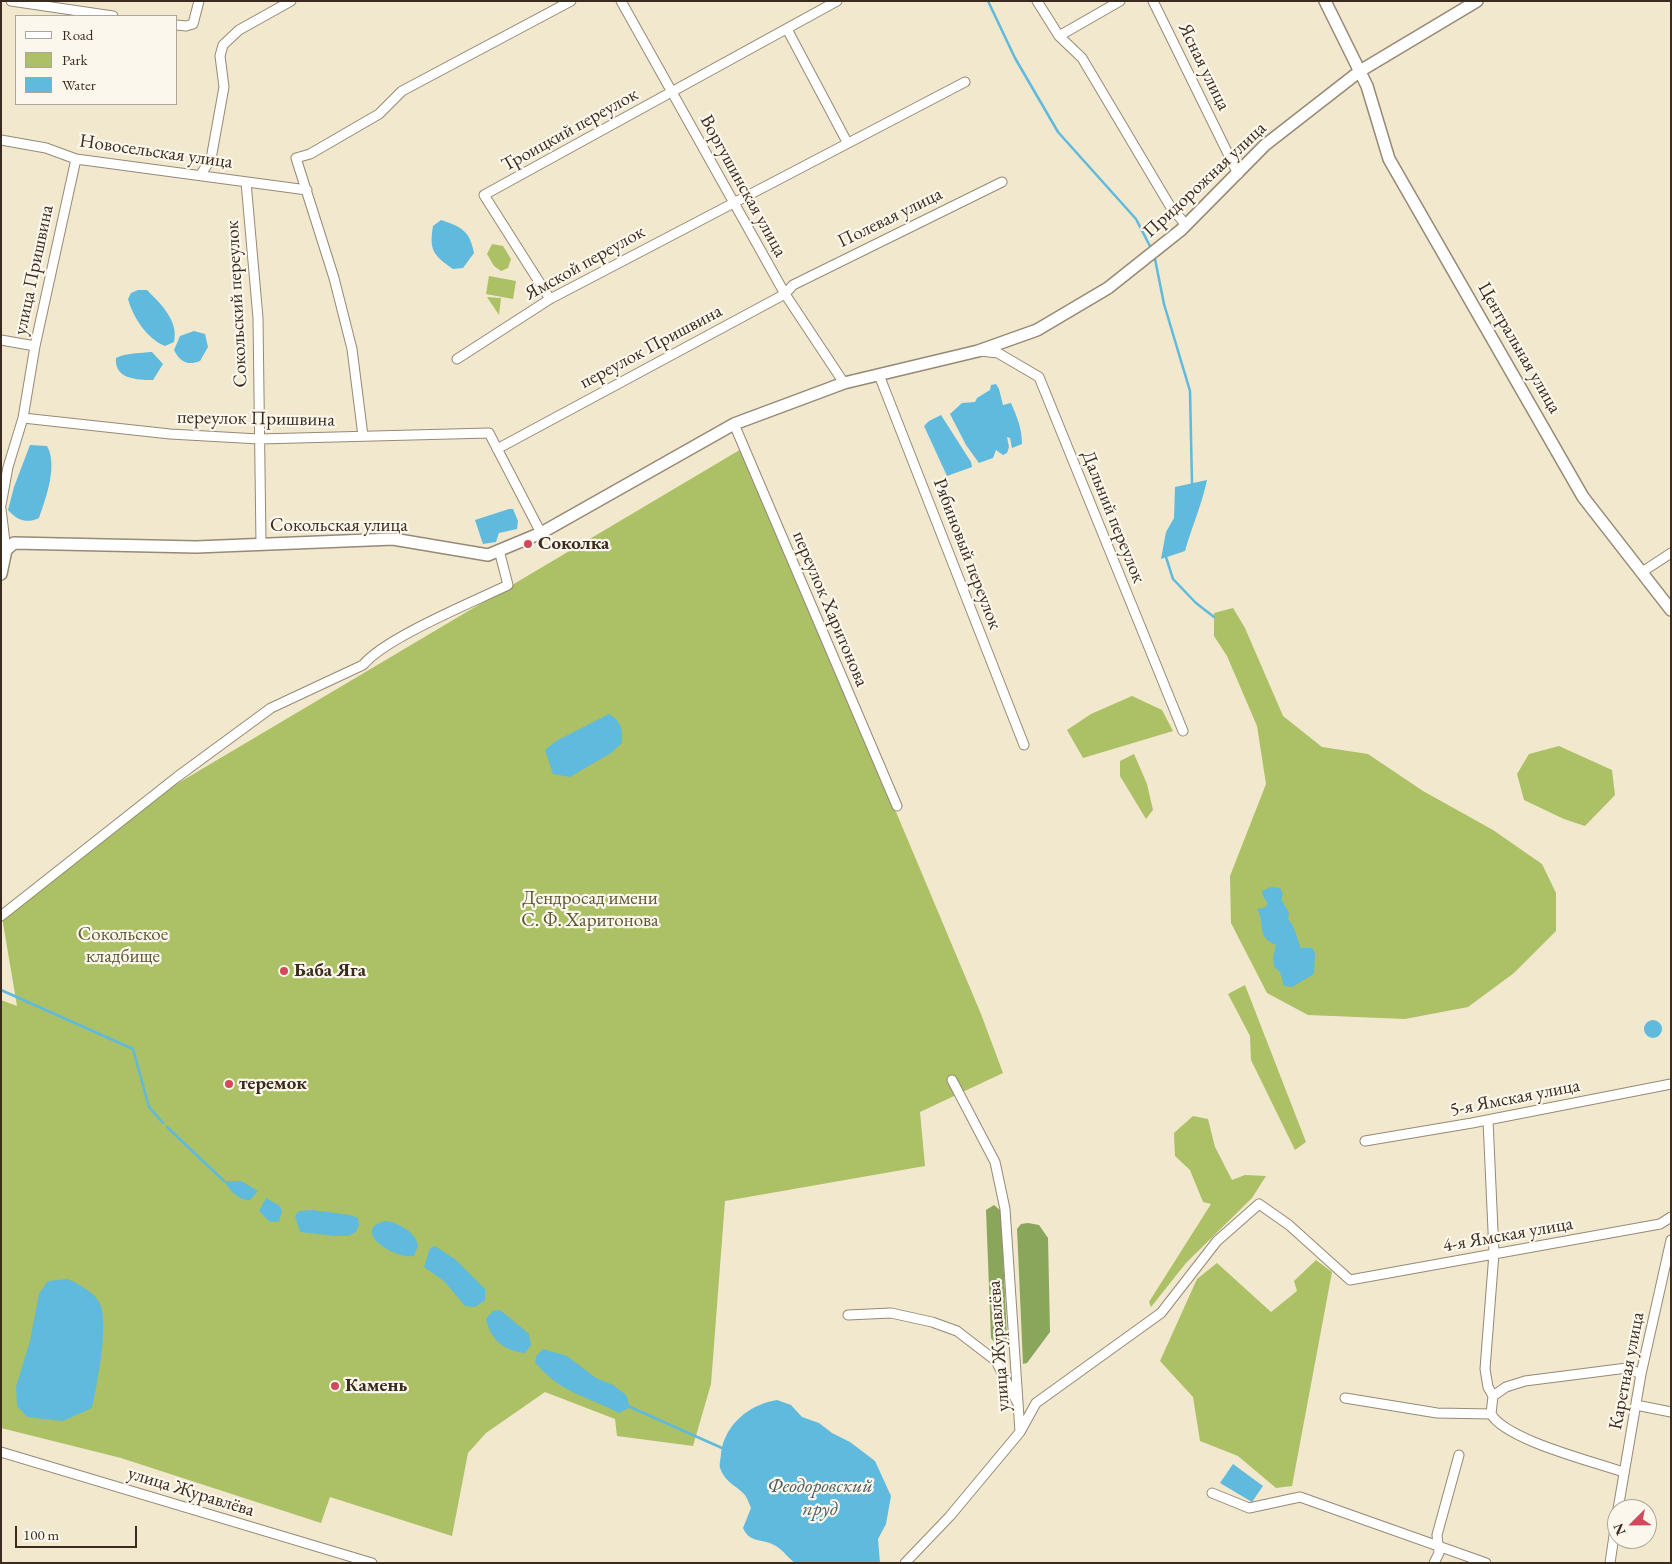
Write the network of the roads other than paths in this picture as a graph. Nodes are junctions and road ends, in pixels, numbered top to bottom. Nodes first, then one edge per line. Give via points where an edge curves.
1 (11, 1) edge
2 (199, 1) edge
3 (291, 1) edge
4 (571, 1) edge
5 (621, 1) edge
6 (837, 1) edge
7 (1037, 1) edge
8 (1120, 1) edge
9 (1153, 1) edge
10 (1325, 1) edge
11 (1477, 1) edge
12 (106, 15) edge
13 (178, 25) edge
14 (787, 29) junction
15 (1059, 36) junction
16 (1360, 72) junction
17 (965, 82) dead end
18 (672, 93) junction
19 (1, 140) edge
20 (847, 142) junction
21 (76, 159) junction
22 (201, 174) junction
23 (1238, 174) junction
24 (246, 182) junction
25 (1002, 182) dead end
26 (307, 190) junction
27 (733, 203) junction
28 (1186, 225) junction
29 (793, 285) joint
30 (785, 294) junction
31 (550, 299) junction
32 (1, 340) edge
33 (35, 346) junction
34 (978, 351) junction
35 (457, 359) dead end
36 (879, 375) junction
37 (844, 383) junction
38 (23, 418) junction
39 (734, 424) junction
40 (364, 436) junction
41 (259, 439) junction
42 (497, 449) junction
43 (1, 505) edge
44 (1, 509) edge
45 (541, 533) junction
46 (261, 544) junction
47 (6, 550) junction
48 (499, 550) junction
49 (1671, 553) edge
50 (1642, 572) junction
51 (1, 574) edge
52 (1671, 610) edge
53 (1183, 731) dead end
54 (1024, 745) dead end
55 (897, 806) dead end
56 (1, 916) edge
57 (952, 1080) dead end
58 (1671, 1084) edge
59 (1488, 1120) junction
60 (1365, 1141) dead end
61 (1671, 1217) edge
62 (1671, 1240) edge
63 (1494, 1253) junction
64 (848, 1315) dead end
65 (1641, 1374) junction
66 (1493, 1396) junction
67 (1345, 1398) dead end
68 (1636, 1405) junction
69 (1020, 1407) junction
70 (1671, 1412) edge
71 (1491, 1414) junction
72 (1020, 1432) junction
73 (1, 1452) edge
74 (1459, 1455) dead end
75 (1623, 1472) junction
76 (1212, 1493) dead end
77 (1619, 1499) edge
78 (1438, 1544) junction
79 (1612, 1549) edge
80 (372, 1563) edge
81 (905, 1563) edge
82 (1434, 1563) edge
83 (1486, 1563) edge
84 (1610, 1563) edge

1 - 12 street
2 - 13 street via 193,24
3 - 22 street via 238,30 223,45 220,56 224,87 211,159
4 - 26 street via 402,91 379,114 310,154 296,158
5 - 18 street, Воргушинская улица
6 - 14 street, Троицкий переулок
7 - 15 street
8 - 15 street
9 - 23 street, Ясная улица
10 - 16 street, Центральная улица
11 - 16 street, Придорожная улица
14 - 18 street, Троицкий переулок
14 - 20 street
15 - 28 street via 1082,58 1170,206
16 - 23 street, Придорожная улица via 1265,145
16 - 50 street, Центральная улица via 1389,158 1583,497
17 - 20 street, Ямской переулок
18 - 27 street, Воргушинская улица
18 - 31 street, Троицкий переулок via 484,195
19 - 21 street, Новосельская улица via 46,148
20 - 27 street, Ямской переулок
21 - 22 street, Новосельская улица
21 - 33 street, улица Пришвина
22 - 24 street, Новосельская улица
23 - 28 street, Придорожная улица
24 - 26 street, Новосельская улица
24 - 41 street, Сокольский переулок via 258,318
25 - 29 street, Полевая улица
26 - 40 street via 352,349
27 - 30 street, Воргушинская улица
27 - 31 street, Ямской переулок
28 - 34 street, Придорожная улица via 1108,288 1038,330
29 - 30 street, переулок Пришвина
30 - 37 street, Воргушинская улица
30 - 42 street, переулок Пришвина
31 - 35 street, Ямской переулок
32 - 33 street
33 - 38 street, улица Пришвина
34 - 36 street, Придорожная улица
34 - 53 street, Дальний переулок via 998,353 1039,377
36 - 37 street, Придорожная улица
36 - 54 street, Рябиновый переулок
37 - 39 street, Сокольская улица
38 - 41 street, переулок Пришвина via 170,434
38 - 43 street, улица Пришвина via 8,467
39 - 45 street, Сокольская улица
39 - 55 street, переулок Харитонова
40 - 41 street, переулок Пришвина
40 - 42 street, переулок Пришвина via 489,433
41 - 46 street, Сокольский переулок
42 - 45 street
44 - 47 street
45 - 48 street, Сокольская улица
46 - 47 street, Сокольская улица via 196,547 14,544
46 - 48 street, Сокольская улица via 393,539 488,555
47 - 51 street
48 - 56 street via 508,585 401,638 371,655 363,665 271,708 177,776
49 - 50 street
50 - 52 street, Центральная улица
57 - 69 street, улица Журавлёва via 1000,1176
58 - 59 street, 5-я Ямская улица
59 - 60 street, 5-я Ямская улица
59 - 63 street
61 - 63 street, 4-я Ямская улица via 1660,1224
62 - 65 street, Каретная улица
63 - 66 street via 1485,1369
63 - 72 street, 4-я Ямская улица via 1350,1280 1289,1225 1259,1204 1216,1241 1161,1313 1036,1403
64 - 69 street via 891,1313 957,1330 996,1361
65 - 66 street via 1627,1368 1525,1381 1506,1386
65 - 68 street, Каретная улица
66 - 71 street
67 - 71 street via 1437,1413
68 - 70 street
68 - 75 street, Каретная улица
69 - 72 street, улица Журавлёва
71 - 75 street via 1496,1422 1517,1436
72 - 81 street, улица Журавлёва via 950,1516
73 - 80 street, улица Журавлёва
74 - 78 street via 1437,1536
75 - 77 street, Каретная улица
76 - 78 street via 1249,1508 1300,1497
78 - 82 street via 1439,1553
78 - 83 street
79 - 84 street

